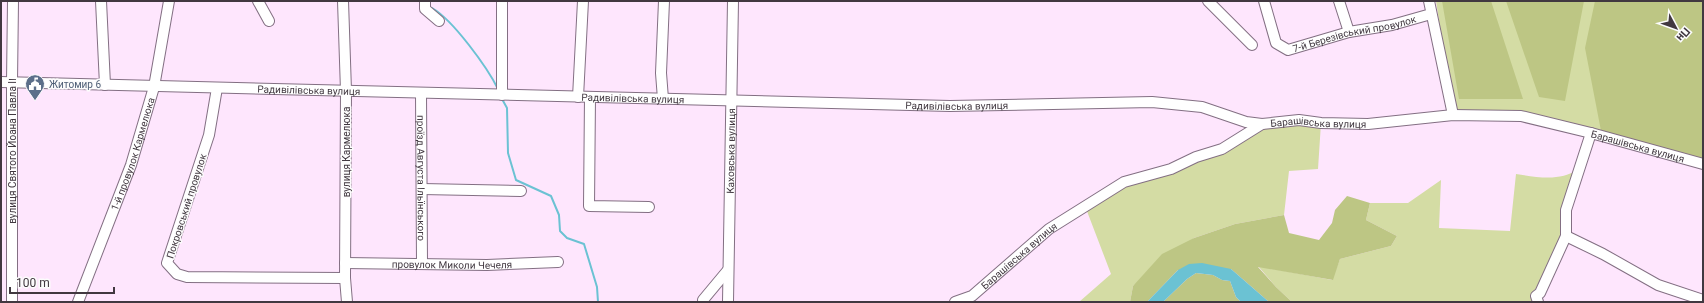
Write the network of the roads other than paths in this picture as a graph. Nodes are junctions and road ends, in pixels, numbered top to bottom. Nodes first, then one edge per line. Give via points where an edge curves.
1 (13, 1) edge
2 (101, 1) edge
3 (169, 1) edge
4 (258, 1) edge
5 (335, 1) edge
6 (424, 1) edge
7 (502, 1) edge
8 (583, 1) edge
9 (664, 1) edge
10 (733, 1) edge
11 (1208, 1) edge
12 (1264, 1) edge
13 (1339, 1) edge
14 (1429, 1) edge
15 (343, 5) edge
16 (1431, 14) junction
17 (269, 21) dead end
18 (439, 21) dead end
19 (1349, 32) junction
20 (1252, 45) dead end
21 (1, 82) edge
22 (12, 82) junction
23 (105, 85) junction
24 (154, 86) junction
25 (217, 88) junction
26 (346, 91) junction
27 (421, 93) junction
28 (502, 95) junction
29 (578, 97) junction
30 (590, 97) junction
31 (664, 99) junction
32 (732, 100) junction
33 (1453, 115) junction
34 (1241, 120) junction
35 (1262, 124) junction
36 (1591, 133) junction
37 (1238, 140) junction
38 (1703, 164) edge
39 (422, 188) junction
40 (521, 191) dead end
41 (649, 207) dead end
42 (1566, 236) junction
43 (345, 262) junction
44 (558, 262) dead end
45 (422, 263) junction
46 (728, 270) junction
47 (345, 278) junction
48 (1703, 300) edge
49 (703, 301) edge
50 (12, 302) edge
51 (78, 302) edge
52 (347, 302) edge
53 (728, 302) edge
54 (955, 302) edge
55 (1538, 302) edge

1 - 22 street, вулиця Святого Йоана Павла II
2 - 23 street
3 - 24 street, 1-й провулок Кармелюка
4 - 17 street
5 - 15 street
6 - 18 street via 425,9
7 - 28 street
8 - 29 street
9 - 31 street via 661,72
10 - 32 street, Каховська вулиця
11 - 20 street
12 - 19 street, 7-й Березівський провулок via 1276,43 1282,48 1288,50
13 - 19 street
14 - 16 street
15 - 26 street, вулиця Кармелюка
16 - 19 street, 7-й Березівський провулок via 1392,25
16 - 33 street
21 - 22 street, Радивілівська вулиця
22 - 23 street, Радивілівська вулиця
22 - 50 street, вулиця Святого Йоана Павла II
23 - 24 street, Радивілівська вулиця
24 - 25 street, Радивілівська вулиця
24 - 51 street, 1-й провулок Кармелюка via 131,165
25 - 26 street, Радивілівська вулиця
25 - 47 street, Покровський провулок via 209,135 167,263 177,274 187,277
26 - 27 street, Радивілівська вулиця
26 - 43 street, вулиця Кармелюка
27 - 28 street, Радивілівська вулиця
27 - 39 street, проїзд Августа Ільїнського
28 - 29 street, Радивілівська вулиця
29 - 30 street, Радивілівська вулиця
30 - 31 street, Радивілівська вулиця
30 - 41 street via 589,206
31 - 32 street, Радивілівська вулиця
32 - 34 street, Радивілівська вулиця via 950,106 1152,102 1202,107
32 - 46 street, Каховська вулиця
33 - 35 street, Барашівська вулиця via 1368,124 1299,120
33 - 36 street, Барашівська вулиця via 1521,116
34 - 35 street, Радивілівська вулиця
34 - 37 street via 1244,129
35 - 37 street, Барашівська вулиця
36 - 38 street, Барашівська вулиця
36 - 42 street via 1566,210
37 - 54 street, Барашівська вулиця via 1170,170 1124,182 1049,229 972,296
39 - 40 street
39 - 45 street, проїзд Августа Ільїнського
42 - 48 street via 1658,285
42 - 55 street via 1540,293 1536,296
43 - 45 street, провулок Миколи Чечеля
43 - 47 street, вулиця Кармелюка
44 - 45 street, провулок Миколи Чечеля via 487,265
46 - 49 street
46 - 53 street, Каховська вулиця
47 - 52 street, вулиця Кармелюка

